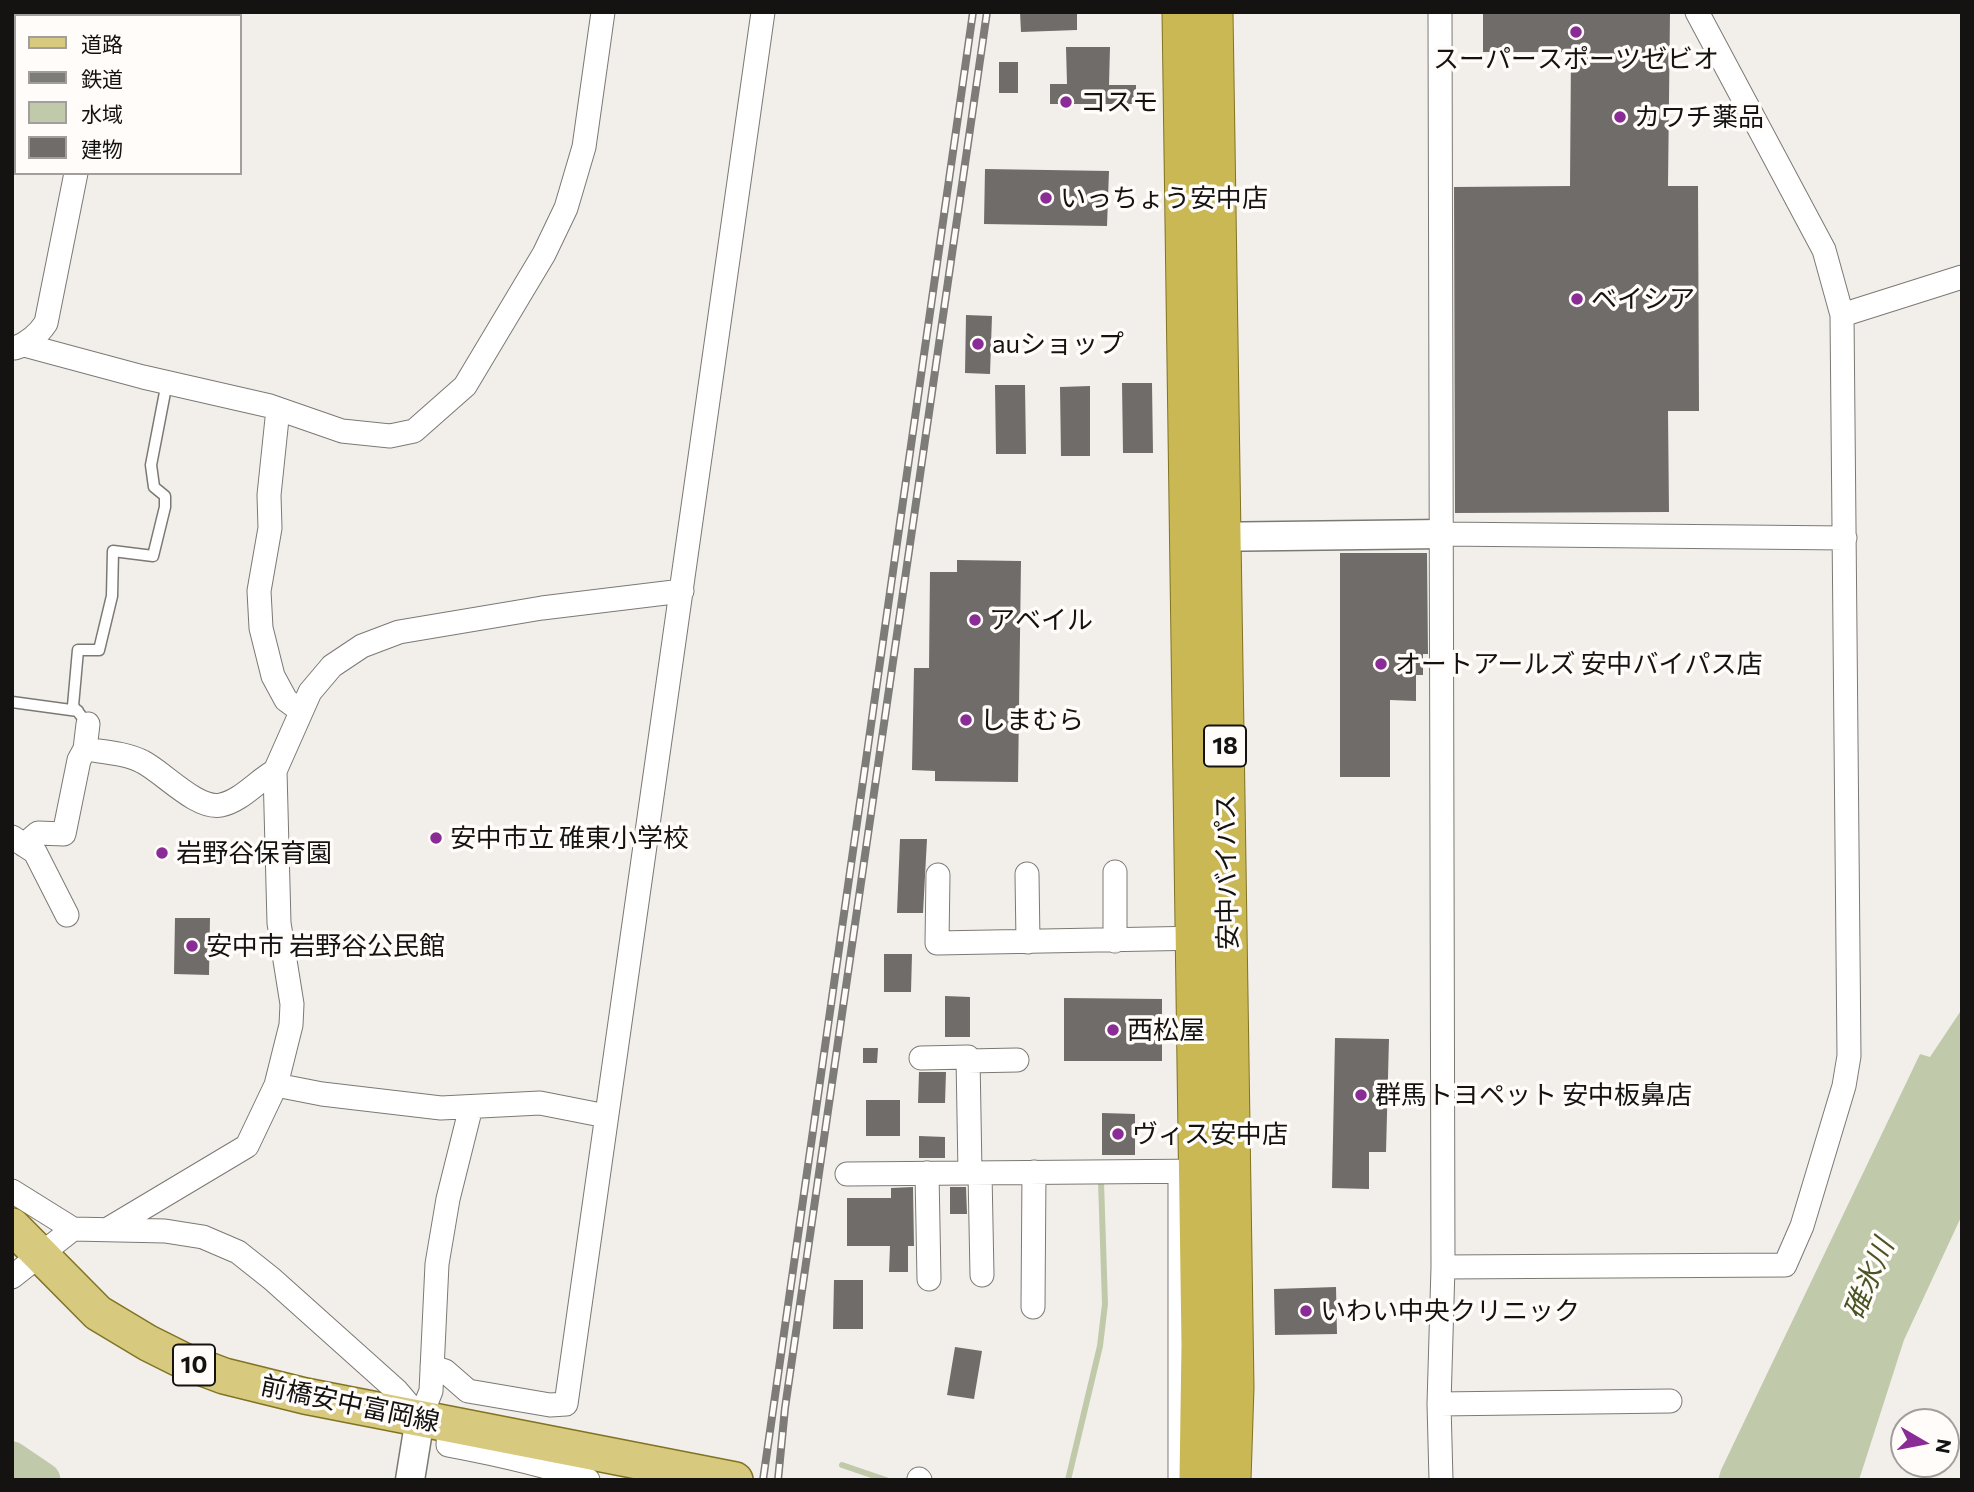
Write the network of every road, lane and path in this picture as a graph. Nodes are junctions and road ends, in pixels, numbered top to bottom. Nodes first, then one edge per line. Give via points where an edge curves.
1 (603, 12) edge
2 (763, 12) edge
3 (1181, 12) edge
4 (1214, 12) edge
5 (1440, 12) edge
6 (1697, 12) edge
7 (76, 175) edge
8 (1962, 277) edge
9 (1842, 315) junction
10 (18, 347) edge
11 (167, 382) junction
12 (278, 409) junction
13 (1442, 534) junction
14 (1206, 537) junction
15 (1845, 538) junction
16 (682, 591) junction
17 (12, 702) edge
18 (301, 711) junction
19 (83, 718) junction
20 (85, 749) junction
21 (275, 771) junction
22 (18, 841) edge
23 (1115, 872) dead end
24 (1027, 874) dead end
25 (938, 875) dead end
26 (67, 915) dead end
27 (1212, 938) junction
28 (1115, 941) junction
29 (1028, 942) junction
30 (921, 1058) dead end
31 (1017, 1060) dead end
32 (968, 1062) junction
33 (276, 1085) junction
34 (471, 1107) junction
35 (606, 1115) junction
36 (1203, 1171) junction
37 (1034, 1172) junction
38 (928, 1173) junction
39 (975, 1173) junction
40 (847, 1174) dead end
41 (12, 1191) edge
42 (12, 1226) edge
43 (108, 1229) junction
44 (73, 1230) junction
45 (40, 1256) junction
46 (1443, 1268) junction
47 (982, 1275) dead end
48 (12, 1277) edge
49 (929, 1279) dead end
50 (1033, 1307) dead end
51 (432, 1367) junction
52 (1670, 1401) dead end
53 (1439, 1404) junction
54 (435, 1421) junction
55 (410, 1480) edge
56 (589, 1480) edge
57 (734, 1480) edge
58 (1180, 1480) edge
59 (1198, 1480) edge
60 (1232, 1480) edge
61 (1441, 1480) edge

1 - 12 street via 584,147 566,208 544,254 465,386 414,431 390,436 342,430
2 - 16 street
3 - 14 highway, 安中バイパス / 18
4 - 14 highway, 安中バイパス / 18
5 - 13 street
6 - 9 street via 1824,250
7 - 10 street via 46,323 39,334
8 - 9 street
9 - 15 street
10 - 11 street
11 - 12 street
11 - 19 lane via 151,465 154,487 165,496 153,556 113,551 112,596 99,650 78,650 73,706
12 - 18 street via 270,528 259,591 261,628 273,676 286,700
13 - 14 street
13 - 15 street
13 - 46 street
14 - 27 highway, 安中バイパス / 18
15 - 46 street via 1849,1056 1802,1226 1785,1265
16 - 18 street via 399,632 362,646 332,666
16 - 35 street
17 - 19 lane
18 - 21 street
19 - 20 street
20 - 21 street via 141,761 194,798 218,806 234,801
20 - 22 street via 64,834 38,833
21 - 33 street via 279,923 292,1004
22 - 26 street via 35,852
23 - 28 street
24 - 29 street
25 - 29 street via 937,943
27 - 28 street
27 - 36 highway, 安中バイパス / 18
28 - 29 street
30 - 32 street via 968,1057
31 - 32 street
32 - 39 street
33 - 34 street via 441,1108
33 - 43 street via 247,1146
34 - 35 street via 540,1103
34 - 51 street via 437,1264
35 - 51 street via 566,1404 468,1391 445,1371
36 - 37 street
36 - 58 street
36 - 59 highway, 安中バイパス / 18
36 - 60 highway, 安中バイパス / 18 via 1235,1387
37 - 39 street
37 - 50 street
38 - 39 street
38 - 40 street
38 - 49 street
39 - 47 street
41 - 44 street
42 - 45 main road, 前橋安中富岡線 / 10
43 - 44 street
43 - 54 street via 203,1237 238,1252
44 - 45 street
45 - 48 street
45 - 54 main road, 前橋安中富岡線 / 10 via 98,1313 184,1362 305,1396
46 - 53 street
51 - 54 street
52 - 53 street
53 - 61 street
54 - 55 street
54 - 56 street via 448,1445
54 - 57 main road, 前橋安中富岡線 / 10

